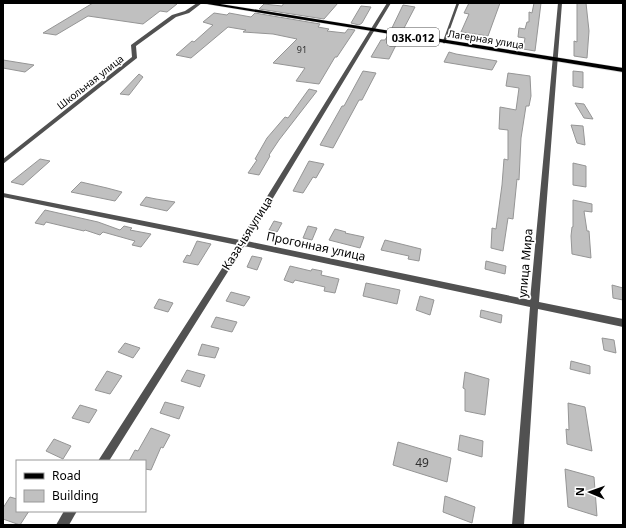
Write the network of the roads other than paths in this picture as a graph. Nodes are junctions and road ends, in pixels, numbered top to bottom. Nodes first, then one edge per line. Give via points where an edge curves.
1 (200, 3) edge
2 (204, 3) edge
3 (389, 3) edge
4 (458, 3) edge
5 (560, 3) edge
6 (371, 31) junction
7 (444, 42) junction
8 (554, 60) junction
9 (623, 70) edge
10 (3, 162) edge
11 (3, 195) edge
12 (242, 243) junction
13 (534, 305) junction
14 (623, 323) edge
15 (104, 460) edge
16 (70, 512) edge
17 (62, 525) edge
18 (518, 525) edge

1 - 10 street, Школьная улица via 187,12 174,16 133,46 135,57
2 - 6 main road, Лагерная улица / 03К-012
3 - 6 street, Казачья улица
4 - 7 lane
5 - 8 street, улица Мира
6 - 7 main road, Лагерная улица / 03К-012
6 - 12 street, Казачья улица
7 - 8 main road, Лагерная улица / 03К-012
8 - 9 main road, Лагерная улица / 03К-012
8 - 13 street, улица Мира
11 - 12 street, Прогонная улица
12 - 13 street, Прогонная улица
12 - 15 street, Казачья улица
13 - 14 street, Прогонная улица
13 - 18 street, улица Мира
16 - 17 street

